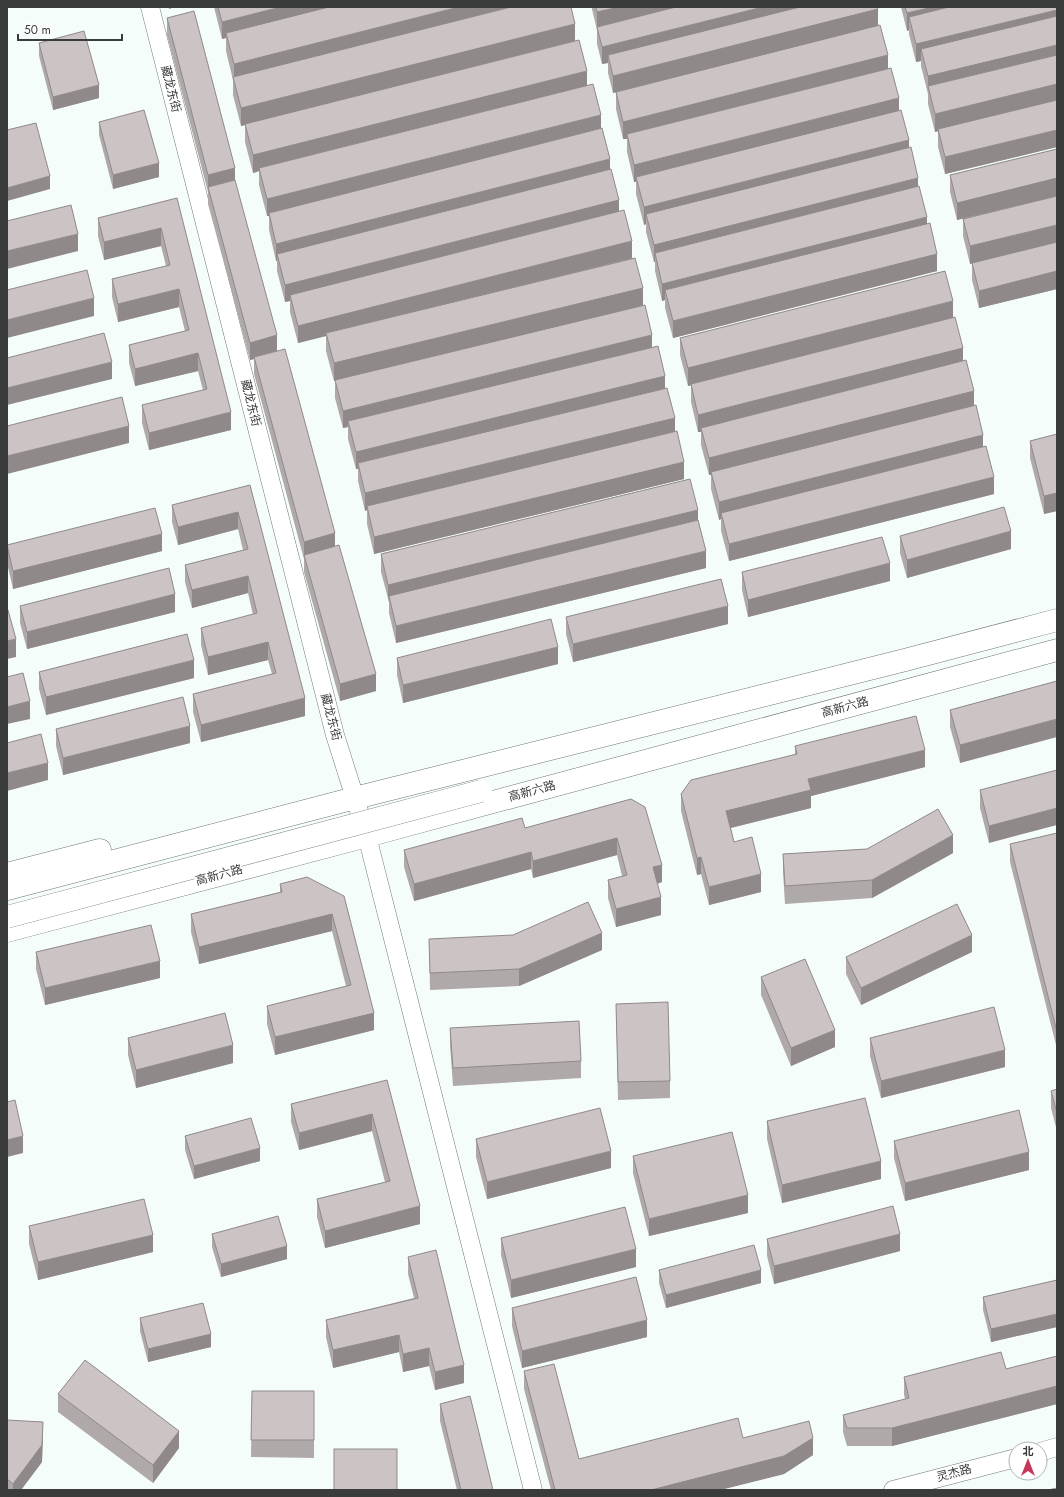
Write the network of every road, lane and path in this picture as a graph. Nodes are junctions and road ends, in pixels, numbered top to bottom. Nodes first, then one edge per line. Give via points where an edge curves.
1 (150, 7) edge
2 (1057, 620) edge
3 (1057, 650) edge
4 (481, 791) dead end
5 (355, 798) junction
6 (367, 836) junction
7 (100, 850) dead end
8 (7, 874) edge
9 (7, 889) edge
10 (7, 917) edge
11 (7, 931) edge
12 (1008, 1460) edge
13 (533, 1490) edge
14 (893, 1490) edge

1 - 5 street, 藏龙东街 via 333,727
2 - 5 main road
3 - 6 main road, 高新六路
4 - 10 main road, bridge
5 - 6 street, 藏龙东街
5 - 9 main road
6 - 11 main road, 高新六路
6 - 13 street, 藏龙东街
7 - 8 main road
12 - 14 street, 灵杰路

